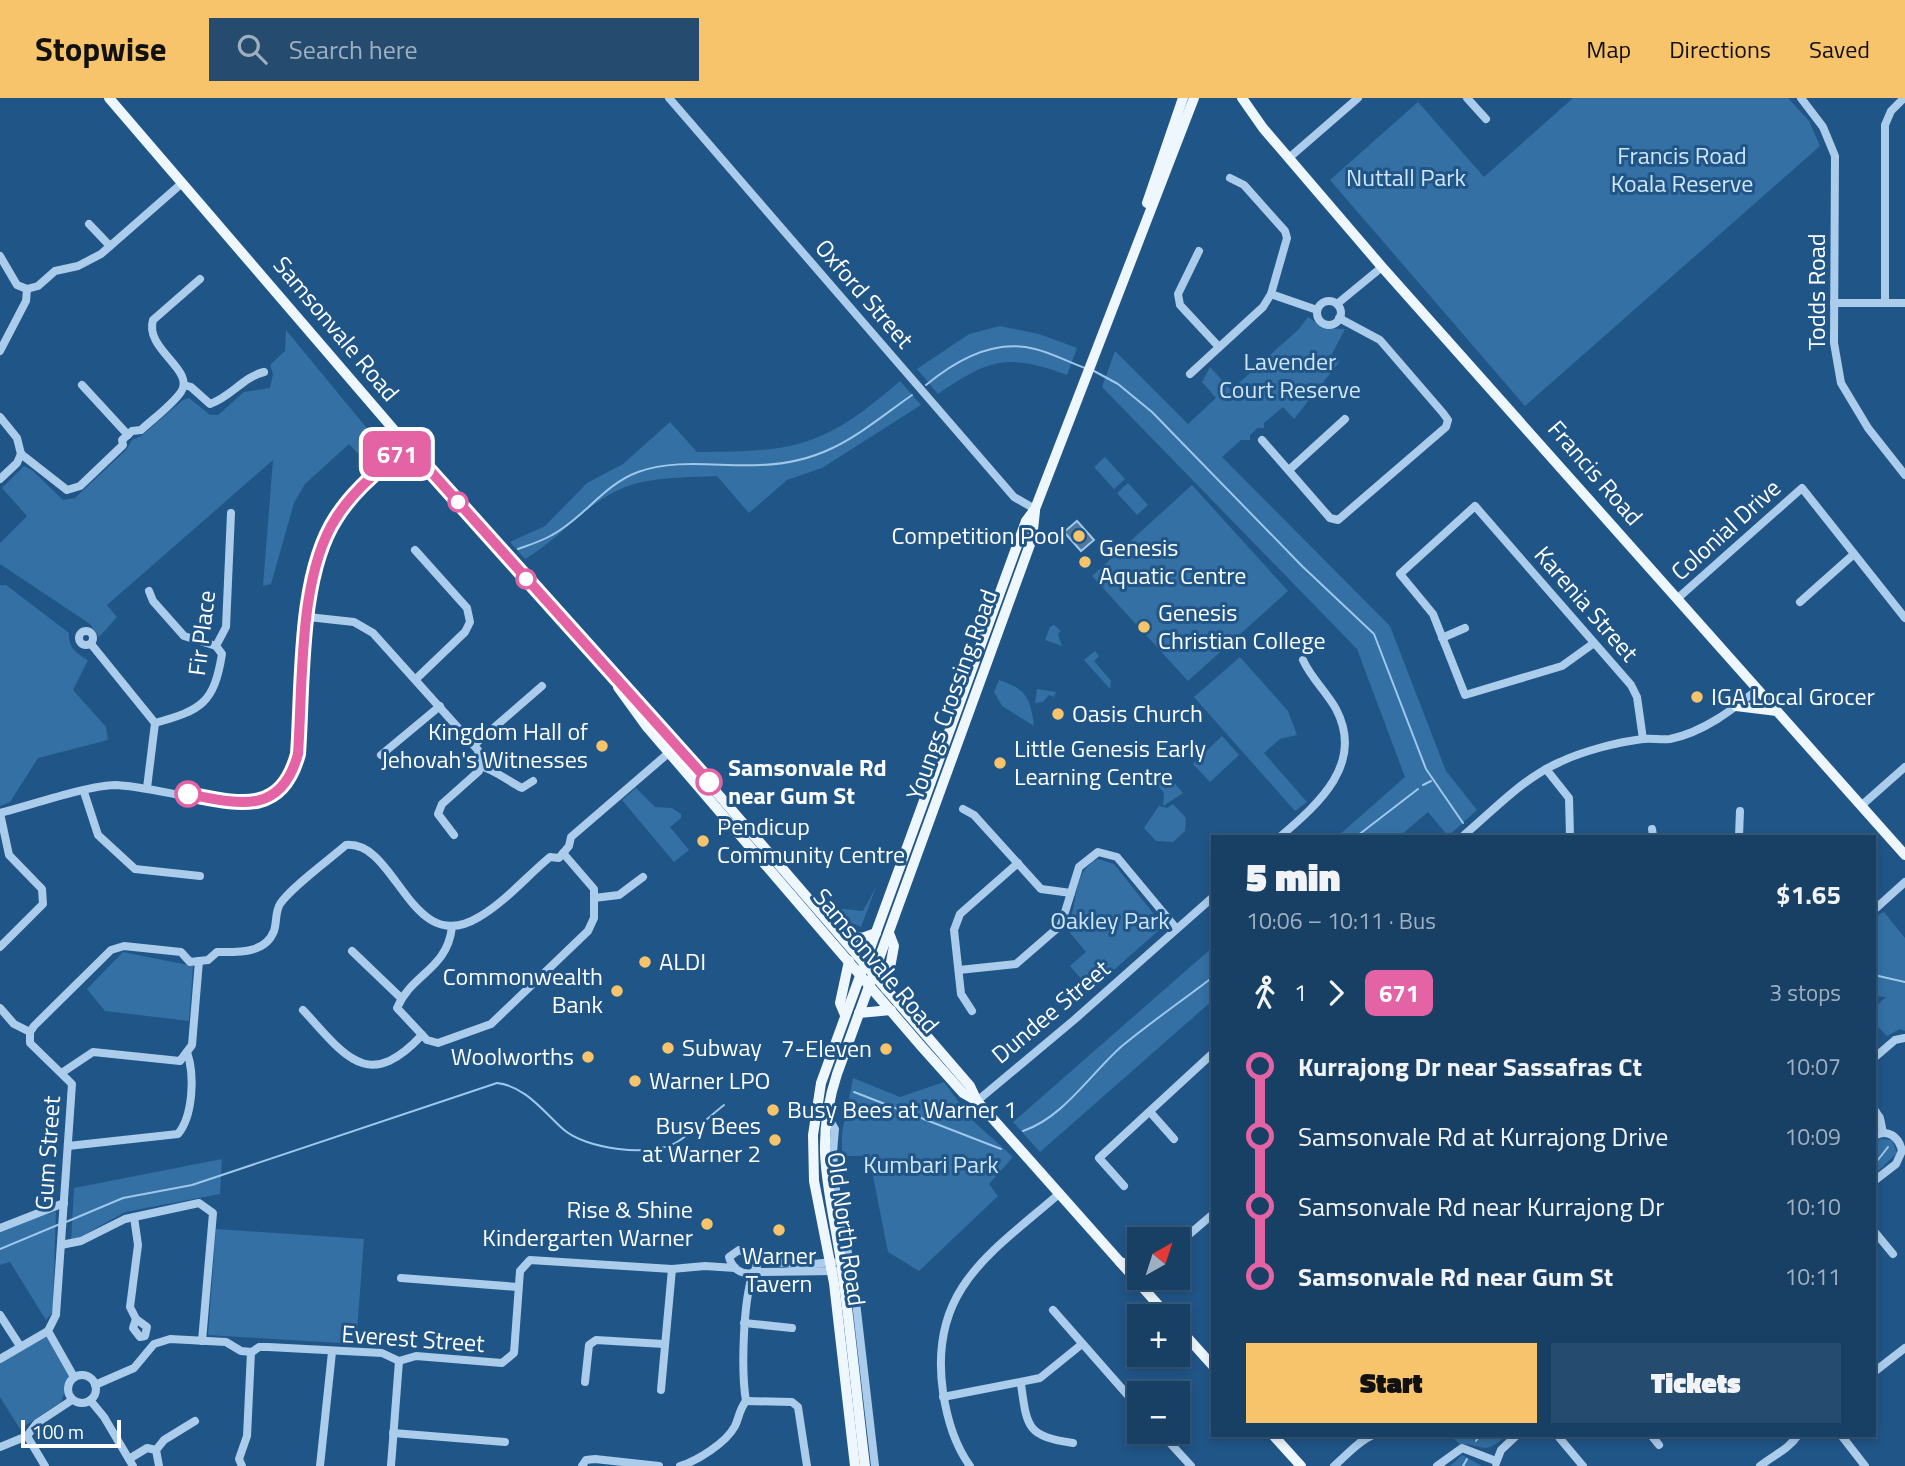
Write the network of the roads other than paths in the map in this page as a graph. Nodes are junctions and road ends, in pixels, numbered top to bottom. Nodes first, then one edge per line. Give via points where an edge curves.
1 (109, 98) edge
2 (669, 98) edge
3 (1182, 98) edge
4 (1194, 98) edge
5 (1236, 98) edge
6 (1242, 98) edge
7 (1358, 98) edge
8 (1467, 98) edge
9 (1801, 98) edge
10 (1904, 98) edge
11 (1256, 118) junction
12 (1486, 119) dead end
13 (1290, 157) junction
14 (1230, 178) dead end
15 (181, 184) junction
16 (89, 223) dead end
17 (1140, 233) junction
18 (110, 246) junction
19 (1199, 251) dead end
20 (0, 256) edge
21 (1382, 267) junction
22 (200, 279) dead end
23 (27, 289) junction
24 (1271, 294) junction
25 (1834, 303) junction
26 (1885, 303) junction
27 (1905, 303) edge
28 (1337, 304) junction
29 (1317, 310) junction
30 (1339, 318) junction
31 (1219, 347) junction
32 (0, 351) edge
33 (264, 372) dead end
34 (1190, 374) dead end
35 (82, 385) dead end
36 (184, 385) junction
37 (0, 417) edge
38 (1345, 419) dead end
39 (128, 435) junction
40 (1262, 440) dead end
41 (407, 445) junction
42 (21, 454) junction
43 (1289, 470) junction
44 (1905, 475) edge
45 (0, 479) edge
46 (1035, 509) junction
47 (231, 513) dead end
48 (415, 550) dead end
49 (1854, 554) junction
50 (149, 591) dead end
51 (1678, 598) junction
52 (1800, 602) dead end
53 (308, 617) junction
54 (1905, 618) edge
55 (1465, 628) dead end
56 (1442, 638) junction
57 (1594, 643) junction
58 (91, 644) dead end
59 (216, 646) junction
60 (1303, 660) dead end
61 (416, 679) junction
62 (542, 686) dead end
63 (1758, 689) junction
64 (440, 706) junction
65 (1736, 706) junction
66 (1777, 711) junction
67 (156, 723) junction
68 (1643, 739) junction
69 (474, 746) junction
70 (673, 749) junction
71 (381, 755) dead end
72 (1905, 767) edge
73 (480, 769) junction
74 (1546, 769) junction
75 (533, 781) dead end
76 (147, 788) junction
77 (84, 792) junction
78 (1862, 805) junction
79 (962, 809) dead end
80 (1740, 811) dead end
81 (0, 813) edge
82 (454, 835) dead end
83 (1283, 835) edge
84 (1464, 835) edge
85 (1570, 835) edge
86 (1739, 835) edge
87 (563, 853) junction
88 (1905, 855) edge
89 (1018, 863) junction
90 (200, 876) dead end
91 (643, 877) dead end
92 (1905, 882) edge
93 (1072, 893) junction
94 (594, 898) junction
95 (1211, 899) edge
96 (1876, 908) edge
97 (452, 926) junction
98 (1176, 928) junction
99 (876, 933) junction
100 (889, 933) junction
101 (840, 934) junction
102 (0, 947) edge
103 (352, 951) dead end
104 (199, 961) junction
105 (849, 961) junction
106 (862, 968) junction
107 (959, 970) junction
108 (874, 974) junction
109 (870, 985) junction
110 (886, 989) junction
111 (401, 999) junction
112 (0, 1008) edge
113 (303, 1010) dead end
114 (891, 1010) junction
115 (972, 1011) dead end
116 (859, 1013) junction
117 (845, 1015) junction
118 (30, 1032) junction
119 (422, 1035) junction
120 (1905, 1038) edge
121 (187, 1052) junction
122 (1211, 1055) edge
123 (1876, 1056) edge
124 (63, 1072) junction
125 (977, 1101) junction
126 (1876, 1112) edge
127 (1151, 1113) junction
128 (826, 1114) junction
129 (1879, 1134) edge
130 (1174, 1139) dead end
131 (68, 1146) junction
132 (1903, 1156) edge
133 (1876, 1179) edge
134 (1124, 1185) dead end
135 (1060, 1193) junction
136 (64, 1203) junction
137 (1211, 1216) edge
138 (134, 1217) junction
139 (0, 1228) edge
140 (1876, 1233) edge
141 (1190, 1234) edge
142 (61, 1245) junction
143 (1893, 1254) dead end
144 (729, 1257) junction
145 (756, 1260) junction
146 (1120, 1262) junction
147 (1127, 1264) edge
148 (705, 1266) junction
149 (836, 1266) junction
150 (735, 1268) junction
151 (1127, 1268) edge
152 (672, 1269) junction
153 (744, 1273) junction
154 (754, 1273) junction
155 (401, 1278) dead end
156 (518, 1287) junction
157 (747, 1290) junction
158 (1148, 1290) edge
159 (1159, 1304) edge
160 (1054, 1310) dead end
161 (0, 1315) edge
162 (136, 1319) dead end
163 (744, 1323) junction
164 (794, 1328) dead end
165 (48, 1331) junction
166 (1190, 1340) edge
167 (202, 1341) junction
168 (1082, 1344) junction
169 (664, 1345) junction
170 (20, 1346) junction
171 (1905, 1348) edge
172 (251, 1352) junction
173 (332, 1352) junction
174 (0, 1359) edge
175 (399, 1361) junction
176 (1211, 1364) edge
177 (1876, 1370) edge
178 (74, 1377) junction
179 (585, 1382) dead end
180 (1021, 1384) junction
181 (96, 1385) junction
182 (661, 1390) dead end
183 (1127, 1395) edge
184 (943, 1397) junction
185 (72, 1399) junction
186 (90, 1400) junction
187 (746, 1401) junction
188 (195, 1421) dead end
189 (393, 1433) junction
190 (27, 1436) junction
191 (1275, 1437) edge
192 (1369, 1437) edge
193 (1515, 1437) edge
194 (1560, 1437) edge
195 (1653, 1437) edge
196 (1797, 1437) edge
197 (1843, 1437) edge
198 (505, 1442) dead end
199 (1073, 1443) dead end
200 (1171, 1444) edge
201 (1659, 1445) dead end
202 (0, 1447) edge
203 (156, 1450) junction
204 (132, 1463) edge
205 (1496, 1463) edge
206 (45, 1466) edge
207 (159, 1466) edge
208 (242, 1466) edge
209 (320, 1466) edge
210 (391, 1466) edge
211 (582, 1466) edge
212 (659, 1466) edge
213 (680, 1466) edge
214 (807, 1466) edge
215 (855, 1466) edge
216 (865, 1466) edge
217 (875, 1466) edge
218 (970, 1466) edge
219 (1191, 1466) edge
220 (1301, 1466) edge
221 (1334, 1466) edge
222 (1437, 1466) edge
223 (1583, 1466) edge
224 (1760, 1466) edge
225 (1865, 1466) edge

1 - 15 main road, Samsonvale Road
2 - 46 street, Oxford Street via 1014,497
3 - 17 main road, Youngs Crossing Road
4 - 17 main road, Youngs Crossing Road
5 - 11 main road, Francis Road
6 - 11 main road, Francis Road
7 - 13 street
8 - 12 street
9 - 25 street, Todds Road via 1823,127 1835,156
10 - 26 street via 1885,125
11 - 13 main road, Francis Road
13 - 21 main road, Francis Road
14 - 24 street via 1244,185 1285,231
15 - 18 street
15 - 41 main road, Samsonvale Road
16 - 18 street
17 - 46 main road, Youngs Crossing Road
18 - 23 street
19 - 31 street via 1178,294 1180,305
20 - 23 street via 16,285
21 - 28 street
21 - 51 main road, Francis Road
22 - 36 street via 153,320 150,330 183,376
23 - 32 street via 26,301
24 - 29 street
24 - 31 street
25 - 26 street
25 - 44 street, Todds Road via 1841,383 1868,428
26 - 27 street
28 - 29 street via 1326,301
28 - 30 street
29 - 30 street via 1324,323
30 - 43 street via 1380,340 1443,413 1446,427 1338,520 1330,519
31 - 34 street
33 - 36 street via 252,375 223,400 210,404
35 - 39 street
36 - 39 street via 141,430
37 - 42 street via 17,438
38 - 43 street
39 - 42 street via 80,486 67,490
40 - 43 street
41 - 53 street via 351,498 326,535 312,577
41 - 70 main road, Samsonvale Road
42 - 45 street
46 - 99 main road, Youngs Crossing Road via 1007,570
46 - 100 main road, Youngs Crossing Road via 1032,539
47 - 59 street, Fir Place via 226,627
48 - 61 street via 467,608 470,622
49 - 51 street, Colonial Drive via 1802,488
49 - 52 street
49 - 54 street, Colonial Drive
50 - 59 street via 184,636
51 - 63 main road, Francis Road
53 - 61 street via 354,622 373,633
53 - 76 street via 298,754 283,788 265,800 240,804
55 - 56 street
56 - 57 street via 1465,695 1562,666
56 - 57 street, Karenia Street via 1433,614 1400,574 1475,506
57 - 68 street, Karenia Street via 1637,696
58 - 67 street
59 - 67 street, Fir Place via 222,654 217,685 185,715
60 - 83 street via 1337,711 1343,758 1334,784
61 - 64 street
62 - 69 street
63 - 65 street
63 - 66 main road, Francis Road
64 - 69 street
64 - 71 street
65 - 66 main road
65 - 68 street via 1686,734
66 - 78 main road, Francis Road
67 - 76 street
68 - 74 street via 1580,754
69 - 73 street
70 - 87 street via 572,837
70 - 101 main road, Samsonvale Road
70 - 105 main road, Samsonvale Road
72 - 78 street
73 - 75 street via 491,769 522,788
73 - 82 street via 442,804 438,814
74 - 84 street
74 - 85 street via 1569,798
76 - 77 street via 112,785
77 - 81 street
77 - 90 street via 97,835 135,869
78 - 88 main road, Francis Road
79 - 89 street via 974,815
80 - 86 street
81 - 102 street via 9,855 42,889 43,904
87 - 94 street via 588,881
87 - 97 street via 559,858 550,857 480,917
89 - 93 street via 1041,888
89 - 107 street via 960,914 954,930
91 - 94 street via 619,895
92 - 96 street
93 - 98 street via 1082,863 1093,853 1109,853
93 - 107 street via 1061,925 1016,964
94 - 119 street via 594,918 588,931 491,1024 438,1043
95 - 98 street, Dundee Street
97 - 104 street via 418,911 370,853 358,844 346,845 280,904 270,940 260,948 217,953
97 - 111 street via 449,946 437,964
98 - 125 street, Dundee Street
99 - 101 main road via 862,938
99 - 106 main road, Youngs Crossing Road
100 - 108 main road, Youngs Crossing Road
100 - 110 main road via 894,946
101 - 106 main road, Samsonvale Road
103 - 111 street
104 - 118 street via 190,962 181,952 124,946 111,950
104 - 121 street via 192,1045
105 - 106 main road, Samsonvale Road
105 - 117 main road via 840,1003
106 - 108 main road, Samsonvale Road
106 - 109 main road, Samsonvale Road
106 - 117 main road, Old North Road
107 - 115 street via 961,994
108 - 109 main road, Old North Road
108 - 110 main road, Samsonvale Road
109 - 114 main road, Samsonvale Road
109 - 116 main road, Old North Road
110 - 125 main road, Samsonvale Road via 970,1086
111 - 119 street via 397,1008
112 - 118 street, Gum Street via 14,1024
113 - 119 street via 350,1060 367,1066 405,1054
114 - 116 main road
114 - 125 main road, Samsonvale Road via 963,1093
116 - 128 main road, Old North Road
117 - 149 main road, Old North Road via 821,1083 813,1135 817,1201
118 - 124 street, Gum Street via 30,1043
120 - 123 street via 1895,1040
121 - 124 street via 180,1061 93,1052
121 - 131 street via 192,1066 187,1124 178,1134
122 - 127 street
124 - 131 street, Gum Street via 72,1084
125 - 135 main road, Samsonvale Road
126 - 129 street
127 - 130 street
127 - 134 street via 1099,1158
128 - 149 main road, Old North Road via 825,1175
128 - 217 street, Old North Road via 835,1129 835,1180 854,1285
129 - 132 street via 1899,1141
131 - 136 street, Gum Street
132 - 133 street
135 - 146 main road, Samsonvale Road
135 - 184 street via 972,1271 954,1298 940,1346
136 - 139 street
136 - 142 street, Gum Street
137 - 141 street
138 - 142 street
138 - 162 street via 138,1245 130,1307
138 - 167 street via 199,1203 213,1213
140 - 143 street
142 - 165 street, Gum Street via 56,1315
144 - 145 street, Everest Street via 742,1251
144 - 148 street, Everest Street
144 - 150 street
145 - 149 street, Everest Street
145 - 154 street
146 - 147 main road
146 - 151 main road, Samsonvale Road
148 - 150 street, Everest Street
148 - 152 street, Everest Street
149 - 154 street, Everest Street
149 - 215 main road, Old North Road
149 - 216 main road, Old North Road
150 - 153 street, Everest Street
152 - 156 street, Everest Street via 530,1260 522,1267
152 - 169 street
153 - 154 street, Everest Street
153 - 157 street
154 - 157 street
155 - 156 street
156 - 175 street, Everest Street via 514,1353 507,1362 416,1356
157 - 163 street
158 - 159 main road, Samsonvale Road
160 - 168 street
161 - 170 street
163 - 164 street
163 - 187 street
165 - 170 street
165 - 178 street
166 - 176 main road
167 - 172 street, Everest Street via 226,1342
167 - 181 street, Everest Street via 170,1339 154,1344 134,1368
168 - 180 street via 1040,1378
168 - 183 street
169 - 179 street via 596,1339 590,1345
169 - 182 street
170 - 174 street
171 - 177 street
172 - 173 street, Everest Street via 268,1347
172 - 208 street via 247,1436 239,1458
173 - 175 street, Everest Street via 385,1353
173 - 209 street
175 - 189 street
178 - 181 street via 90,1378
178 - 185 street via 68,1384
180 - 184 street
180 - 199 street via 1032,1429 1045,1439
181 - 186 street
184 - 218 street via 953,1437
185 - 186 street
185 - 190 street via 37,1423
186 - 204 street
187 - 213 street via 736,1426 723,1439 694,1462
187 - 214 street via 792,1402 798,1407
188 - 203 street
189 - 198 street
189 - 210 street
190 - 202 street
190 - 206 street
191 - 220 main road
192 - 221 street
193 - 205 street via 1501,1450
194 - 223 street
195 - 201 street
196 - 224 street via 1790,1448 1777,1451
197 - 225 street
200 - 219 street
203 - 204 street via 147,1448
203 - 207 street
205 - 222 street via 1462,1448
211 - 212 street via 595,1459

